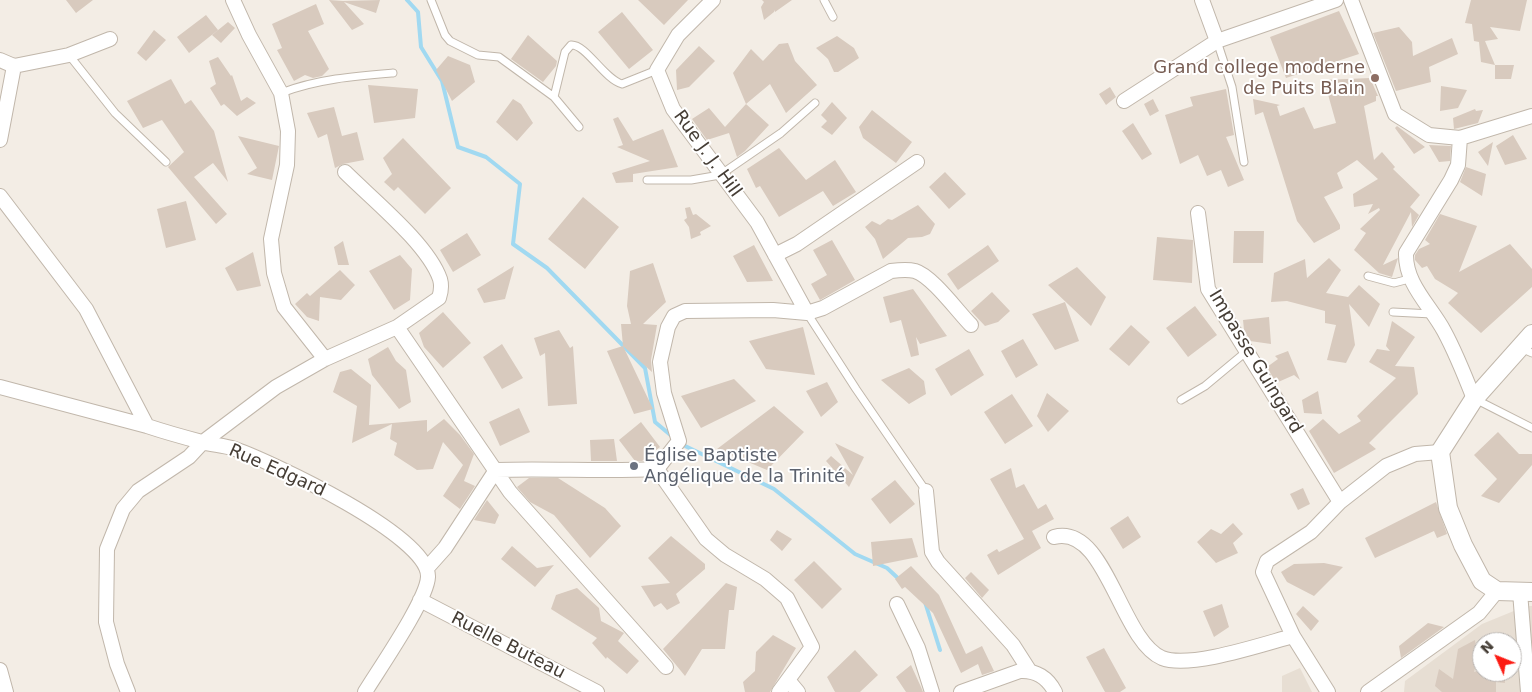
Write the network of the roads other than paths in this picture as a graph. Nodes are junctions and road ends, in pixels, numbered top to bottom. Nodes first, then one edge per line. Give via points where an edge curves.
1 (233, 0) edge
2 (431, 0) edge
3 (713, 0) edge
4 (824, 0) edge
5 (1202, 0) edge
6 (1336, 0) edge
7 (1351, 0) edge
8 (833, 17) dead end
9 (110, 39) dead end
10 (1217, 41) junction
11 (69, 55) junction
12 (0, 60) edge
13 (14, 66) junction
14 (657, 70) junction
15 (393, 73) dead end
16 (281, 92) junction
17 (554, 98) junction
18 (1124, 101) dead end
19 (815, 103) dead end
20 (1532, 116) edge
21 (579, 127) dead end
22 (1460, 138) junction
23 (0, 140) edge
24 (166, 162) dead end
25 (917, 162) dead end
26 (1244, 162) dead end
27 (345, 172) dead end
28 (720, 175) junction
29 (647, 180) dead end
30 (0, 196) edge
31 (1198, 213) dead end
32 (775, 255) junction
33 (1368, 276) dead end
34 (1410, 279) junction
35 (1393, 312) dead end
36 (807, 313) junction
37 (1432, 314) junction
38 (971, 325) dead end
39 (397, 327) junction
40 (1532, 334) edge
41 (1526, 350) edge
42 (1247, 351) junction
43 (325, 359) junction
44 (0, 387) edge
45 (1474, 399) junction
46 (1181, 400) dead end
47 (147, 426) junction
48 (1532, 428) edge
49 (202, 442) junction
50 (1440, 452) junction
51 (657, 469) junction
52 (496, 470) junction
53 (926, 492) joint
54 (1340, 502) junction
55 (1054, 537) dead end
56 (428, 567) junction
57 (1497, 592) junction
58 (1526, 592) edge
59 (420, 600) junction
60 (897, 604) dead end
61 (1293, 636) junction
62 (666, 667) dead end
63 (0, 670) edge
64 (1029, 670) junction
65 (788, 680) junction
66 (6, 692) edge
67 (128, 692) edge
68 (365, 692) edge
69 (597, 692) edge
70 (779, 692) edge
71 (798, 692) edge
72 (932, 692) edge
73 (961, 692) edge
74 (1055, 692) edge
75 (1328, 692) edge
76 (1368, 692) edge
77 (1528, 692) edge

1 - 16 street via 248,35
2 - 17 lane via 444,35 450,41 478,55 500,57
3 - 14 street via 678,35
4 - 8 lane
5 - 10 street
6 - 10 street
7 - 22 street via 1395,114 1429,135
9 - 11 street
10 - 18 street
10 - 26 lane via 1232,87
11 - 13 street
11 - 24 lane via 115,113
12 - 13 street
13 - 23 street
14 - 17 lane via 622,84 606,75 582,49 571,45 565,52
14 - 28 street, Rue J. J. Hill via 673,109
15 - 16 lane via 351,76
16 - 43 street via 288,131 287,165 271,239 274,273 284,307
17 - 21 lane
19 - 28 lane via 781,133
20 - 22 street
22 - 34 street via 1458,165 1451,180 1406,253
25 - 32 street via 797,244
27 - 39 street via 405,231 428,258 440,280 439,298
28 - 29 lane via 691,180
28 - 32 street, Rue J. J. Hill via 757,222
30 - 47 street via 86,309
31 - 42 street, Impasse Guingard via 1208,289
32 - 36 street, Rue J. J. Hill
33 - 34 lane via 1394,283
34 - 37 street
35 - 37 lane
36 - 38 street via 823,308 891,271 916,271 927,278
36 - 51 street via 705,310 685,311 674,316 668,327 660,362 664,393 678,443
36 - 53 lane
37 - 45 street via 1451,345
39 - 43 street
39 - 52 street
40 - 41 street
41 - 45 street
42 - 46 lane
42 - 54 street, Impasse Guingard
43 - 49 street via 276,387
44 - 47 street, Rue Edgard
45 - 48 lane
45 - 50 street
47 - 49 street, Rue Edgard
49 - 56 street, Rue Edgard via 233,448 292,474 376,520 421,556
49 - 67 street via 189,457 138,491 123,510 107,549 106,622
50 - 54 street via 1415,454 1386,466
50 - 57 street via 1448,508 1463,545 1482,580
51 - 52 street via 600,472 541,468
51 - 65 street via 706,539 787,598 812,647
52 - 56 street via 445,548
52 - 62 street via 510,492
53 - 64 street via 932,552 1013,645
54 - 61 street via 1311,532 1267,561 1263,572
55 - 61 street via 1064,534 1081,541 1096,560 1146,647 1162,658 1180,661 1204,659
56 - 59 street via 429,578
57 - 58 street
57 - 76 street via 1479,613
58 - 77 street
59 - 68 street
59 - 69 street, Ruelle Buteau
60 - 72 street via 918,648
61 - 75 street
63 - 66 street
64 - 73 street
64 - 74 street via 1047,680
65 - 70 street
65 - 71 street

